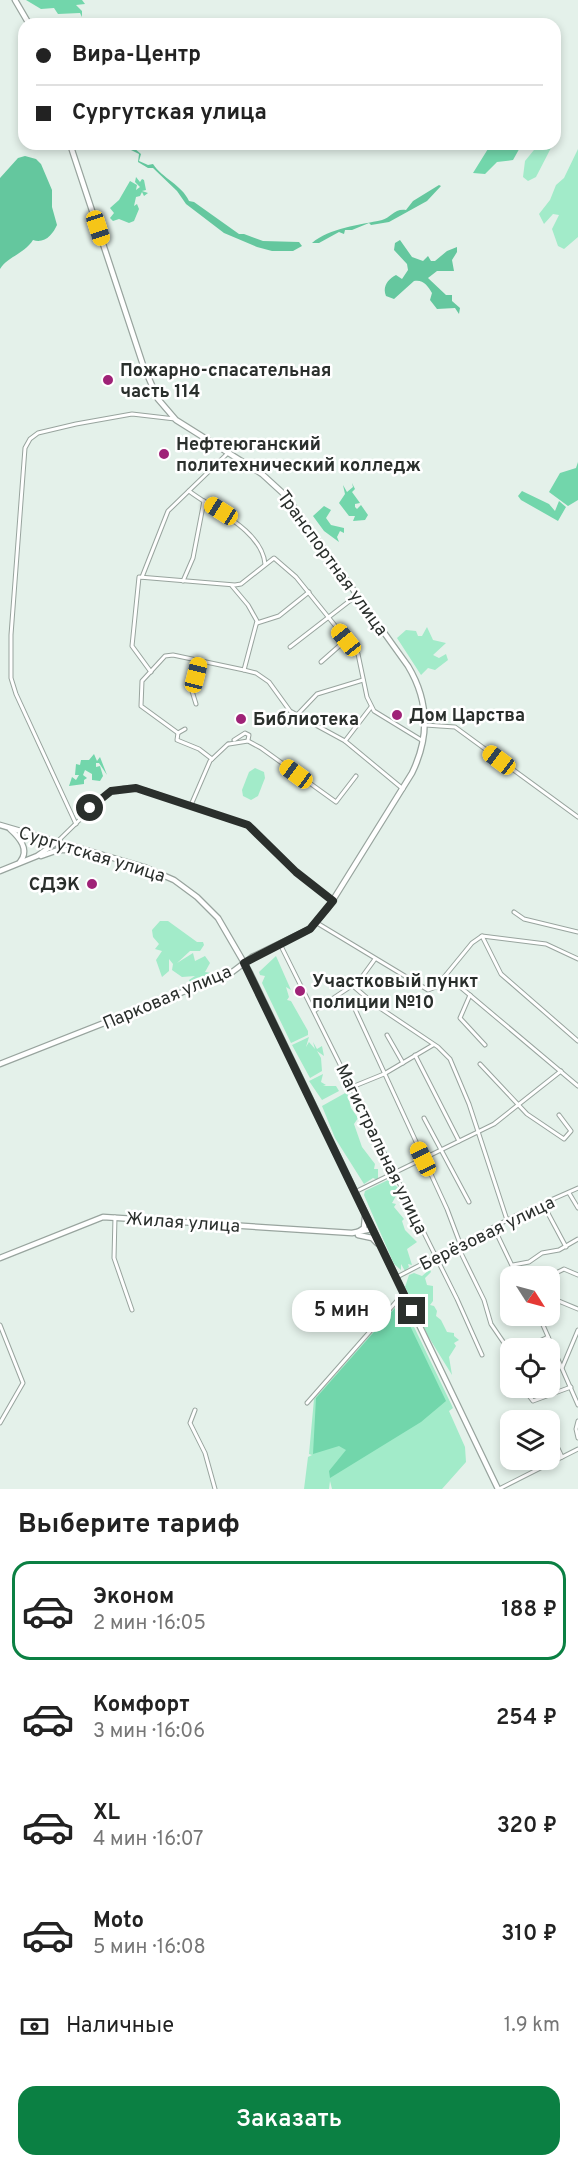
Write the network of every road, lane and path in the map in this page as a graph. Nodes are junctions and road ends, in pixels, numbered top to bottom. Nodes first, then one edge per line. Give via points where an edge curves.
1 (15, 0) edge
2 (26, 18) edge
3 (72, 150) edge
4 (166, 410) junction
5 (164, 417) junction
6 (176, 420) junction
7 (229, 453) junction
8 (189, 491) junction
9 (204, 501) junction
10 (266, 564) junction
11 (142, 577) junction
12 (183, 581) junction
13 (241, 584) junction
14 (232, 585) junction
15 (238, 592) junction
16 (309, 592) junction
17 (358, 594) junction
18 (328, 617) junction
19 (257, 623) junction
20 (346, 640) junction
21 (290, 646) dead end
22 (200, 661) junction
23 (321, 662) dead end
24 (243, 670) junction
25 (151, 672) junction
26 (363, 680) junction
27 (195, 704) dead end
28 (371, 707) junction
29 (297, 715) junction
30 (425, 725) junction
31 (185, 729) dead end
32 (178, 733) junction
33 (248, 741) junction
34 (345, 741) junction
35 (423, 741) junction
36 (229, 744) junction
37 (212, 759) junction
38 (356, 776) dead end
39 (403, 789) junction
40 (191, 806) junction
41 (578, 817) edge
42 (76, 824) junction
43 (0, 825) edge
44 (8, 827) junction
45 (57, 842) junction
46 (81, 850) junction
47 (22, 863) junction
48 (14, 866) junction
49 (0, 871) edge
50 (333, 901) junction
51 (514, 912) dead end
52 (317, 923) junction
53 (578, 932) edge
54 (482, 936) junction
55 (280, 944) junction
56 (375, 959) junction
57 (578, 959) edge
58 (244, 963) junction
59 (446, 975) junction
60 (352, 985) junction
61 (470, 995) junction
62 (354, 1007) dead end
63 (314, 1011) junction
64 (387, 1035) dead end
65 (578, 1041) edge
66 (435, 1045) junction
67 (485, 1045) dead end
68 (415, 1055) junction
69 (403, 1063) junction
70 (0, 1064) edge
71 (480, 1064) dead end
72 (561, 1071) junction
73 (384, 1074) junction
74 (578, 1086) edge
75 (352, 1087) junction
76 (517, 1106) junction
77 (559, 1115) dead end
78 (424, 1118) dead end
79 (478, 1132) junction
80 (459, 1141) junction
81 (440, 1150) junction
82 (423, 1159) junction
83 (394, 1173) junction
84 (578, 1188) edge
85 (355, 1192) junction
86 (569, 1193) junction
87 (469, 1202) dead end
88 (543, 1204) junction
89 (578, 1208) edge
90 (364, 1211) junction
91 (116, 1217) junction
92 (507, 1220) junction
93 (494, 1228) junction
94 (372, 1229) junction
95 (352, 1233) junction
96 (578, 1239) edge
97 (459, 1246) junction
98 (566, 1247) junction
99 (382, 1249) junction
100 (0, 1258) edge
101 (435, 1259) junction
102 (513, 1265) joint
103 (560, 1271) edge
104 (578, 1275) edge
105 (396, 1278) junction
106 (403, 1294) junction
107 (560, 1302) edge
108 (578, 1309) edge
109 (132, 1310) dead end
110 (0, 1325) edge
111 (543, 1326) edge
112 (578, 1330) edge
113 (548, 1337) joint
114 (501, 1338) edge
115 (482, 1355) dead end
116 (562, 1368) junction
117 (570, 1388) junction
118 (560, 1392) edge
119 (307, 1403) dead end
120 (578, 1405) edge
121 (195, 1410) dead end
122 (578, 1420) edge
123 (0, 1423) edge
124 (578, 1438) edge
125 (578, 1449) edge
126 (560, 1453) edge
127 (562, 1457) junction
128 (215, 1489) edge
129 (498, 1489) edge

1 - 2 main road
3 - 4 main road, Транспортная улица via 148,377
4 - 5 street
4 - 6 main road, Транспортная улица
5 - 6 street
5 - 42 street via 128,414 41,432 33,436 25,451 11,635 12,683
6 - 7 main road, Транспортная улица
7 - 8 street
7 - 17 main road, Транспортная улица via 268,478 286,496
8 - 9 street
8 - 11 street via 167,513
9 - 10 street via 238,522
9 - 12 street via 193,558
10 - 13 street
10 - 16 street via 274,558
11 - 12 street
11 - 25 street via 132,646
12 - 14 street
13 - 14 street
13 - 15 street
14 - 15 street
15 - 19 street
16 - 18 street
16 - 19 street via 279,616
17 - 18 street
17 - 30 main road, Транспортная улица via 417,682 424,702
18 - 20 street
18 - 21 street
19 - 24 street
20 - 23 street
20 - 26 street via 361,659
22 - 24 street
22 - 25 street via 168,655
22 - 27 street via 192,691
24 - 29 street via 256,673 271,684 286,707
25 - 32 street via 142,681 141,705
26 - 28 street
26 - 29 street via 316,694
28 - 34 street
28 - 35 street
29 - 34 street
30 - 35 main road, Парковая улица
30 - 41 street via 455,727
31 - 32 street
32 - 37 street via 177,740
33 - 36 street
33 - 36 street via 249,735 244,734
33 - 38 street via 336,802
34 - 39 street
35 - 39 main road, Парковая улица
36 - 37 street
37 - 40 street
39 - 50 main road, Парковая улица
40 - 42 street via 146,790 117,789 104,795
40 - 50 street via 252,827 296,872
42 - 45 street
43 - 44 main road, Сургутская улица
44 - 45 main road, Сургутская улица
44 - 48 main road via 24,849 23,858
45 - 46 main road, Сургутская улица
45 - 47 main road
46 - 47 main road via 54,851
46 - 58 main road, Сургутская улица via 152,870 179,883 218,918
47 - 48 main road
48 - 49 main road
50 - 52 main road, Парковая улица
51 - 53 street via 524,919
52 - 55 main road, Парковая улица
52 - 56 street
54 - 57 street via 546,944
54 - 59 street
54 - 65 street via 501,974
55 - 58 main road, Парковая улица
55 - 63 street, Магистральная улица
56 - 59 street via 428,990 434,989
56 - 60 street
58 - 70 main road, Парковая улица via 225,975
58 - 85 main road, Сургутская улица
59 - 61 street
60 - 63 street
60 - 66 street
61 - 67 street via 460,1018
61 - 72 street
62 - 73 street
63 - 75 street, Магистральная улица
64 - 69 street
66 - 68 street
66 - 79 street via 452,1064
68 - 69 street
68 - 80 street
69 - 73 street
71 - 76 street
72 - 74 street
72 - 76 street
73 - 75 street
73 - 82 street
75 - 83 street, Магистральная улица
76 - 77 street via 564,1139 572,1132
76 - 79 street
78 - 81 street
79 - 80 street
79 - 92 street
80 - 81 street
81 - 82 street
81 - 87 street
82 - 83 street
82 - 97 street
83 - 85 street
83 - 101 street, Магистральная улица
84 - 86 street, Берёзовая улица
85 - 90 main road, Сургутская улица
86 - 88 street, Берёзовая улица
86 - 89 street
88 - 92 street, Берёзовая улица
88 - 98 street
90 - 94 main road, Сургутская улица
90 - 95 main road via 364,1228
91 - 95 main road, Жилая улица
91 - 100 main road, Жилая улица via 97,1219
91 - 109 street via 114,1258
92 - 93 street, Берёзовая улица
93 - 97 street, Берёзовая улица
93 - 102 street
94 - 95 main road, Жилая улица
94 - 99 main road, Сургутская улица
95 - 99 main road via 372,1238
96 - 98 street
97 - 101 street, Берёзовая улица
97 - 114 street via 491,1324
98 - 102 street
99 - 105 main road, Сургутская улица
101 - 105 street, Берёзовая улица
101 - 115 street, Магистральная улица
103 - 104 street
105 - 106 main road, Сургутская улица
106 - 119 street
106 - 129 main road, Сургутская улица
107 - 108 street
110 - 123 street via 22,1375 21,1389
111 - 113 street
112 - 116 street
113 - 116 street
116 - 117 street
117 - 118 street
117 - 120 street
121 - 128 street via 190,1423 205,1453
122 - 124 street
125 - 127 street
126 - 127 street
127 - 129 street

